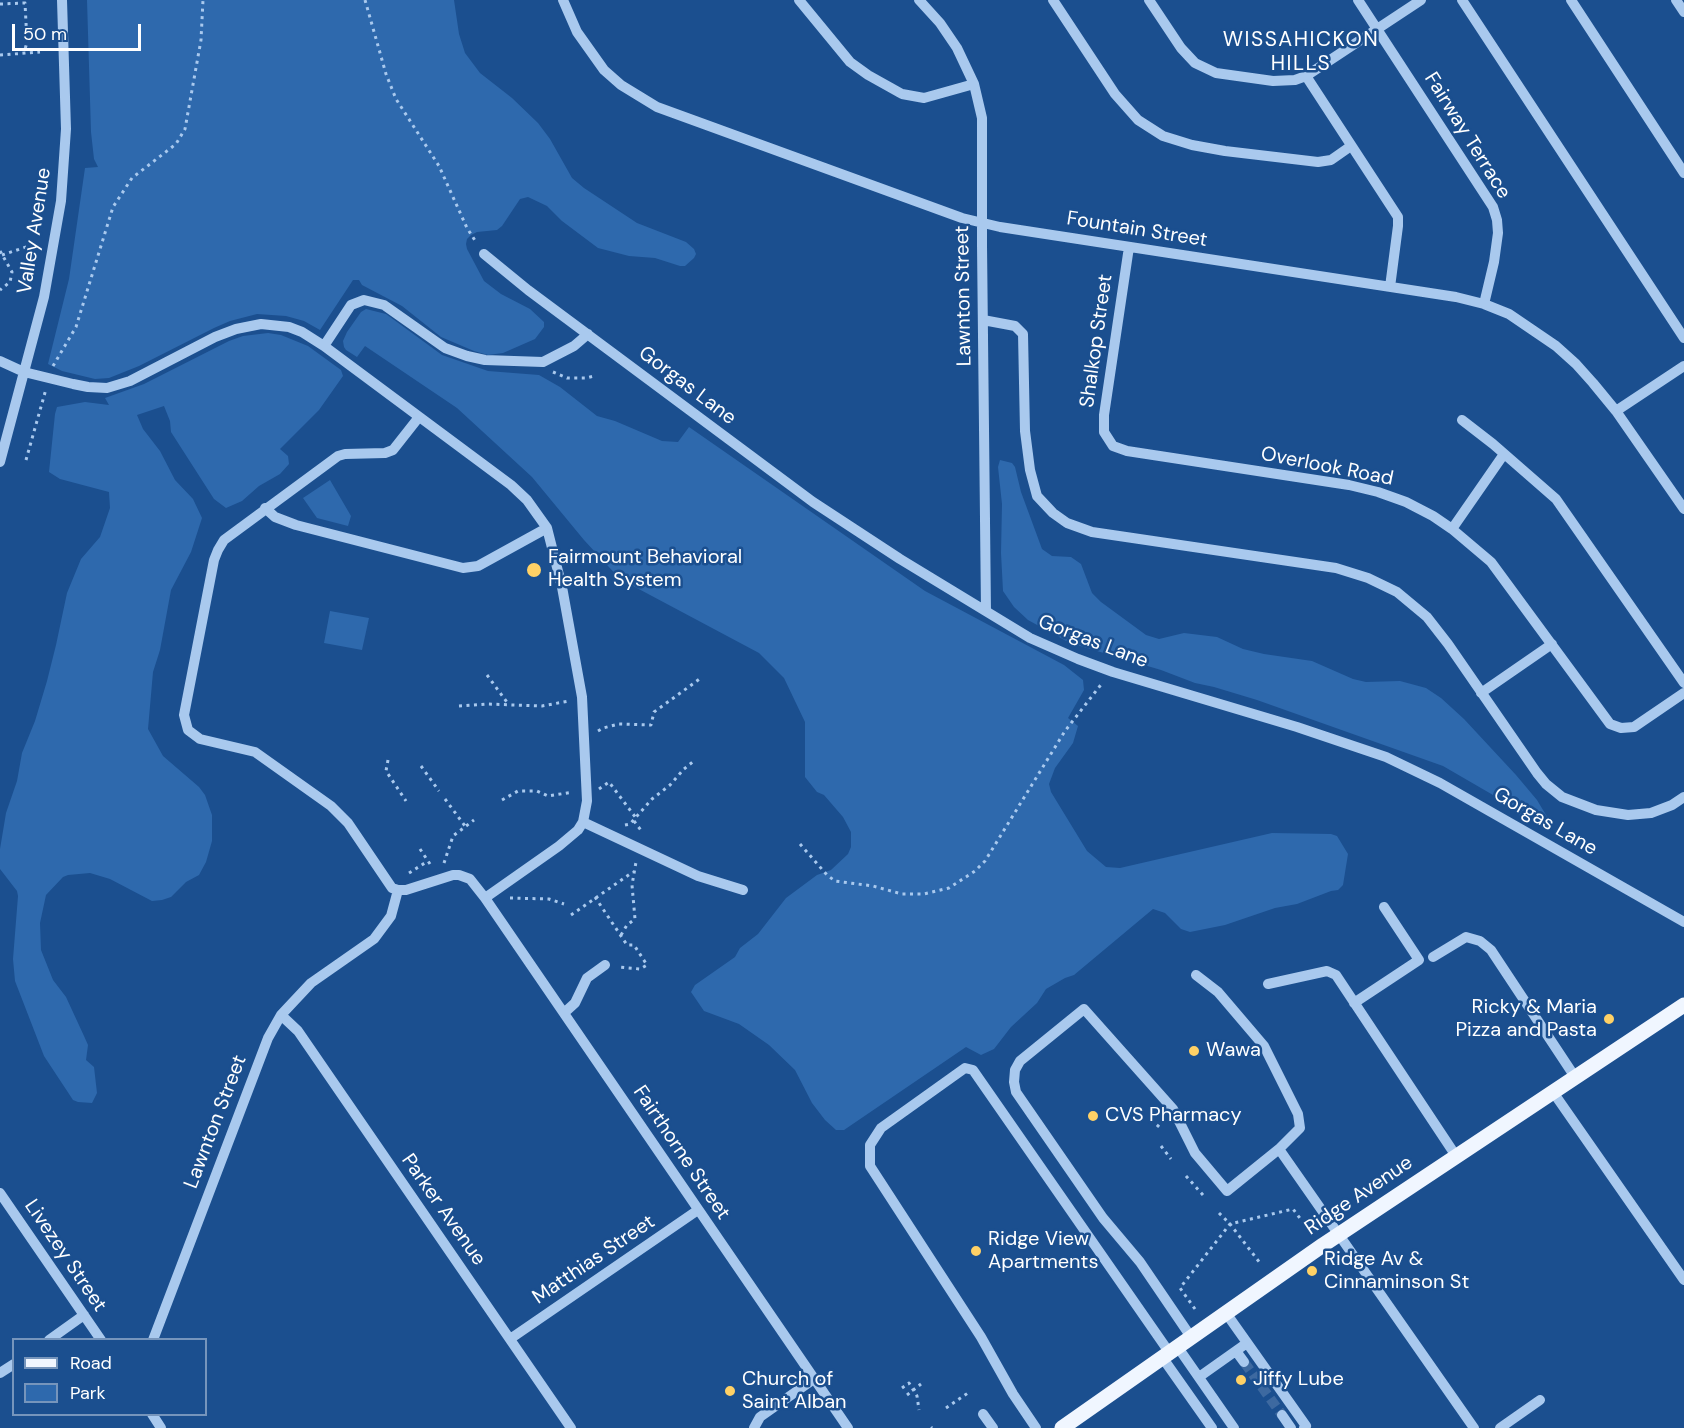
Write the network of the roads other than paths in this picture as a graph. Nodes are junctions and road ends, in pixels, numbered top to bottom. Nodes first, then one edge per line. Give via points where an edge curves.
1 (62, 0) edge
2 (563, 0) edge
3 (799, 0) edge
4 (919, 0) edge
5 (1053, 0) edge
6 (1149, 0) edge
7 (1358, 0) edge
8 (1421, 0) edge
9 (1462, 0) edge
10 (1571, 0) edge
11 (1676, 0) edge
12 (1684, 12) edge
13 (1377, 29) junction
14 (1306, 76) junction
15 (974, 84) junction
16 (1351, 146) junction
17 (1684, 173) edge
18 (981, 223) junction
19 (1129, 247) junction
20 (484, 254) road end
21 (1390, 287) junction
22 (1484, 303) junction
23 (983, 320) junction
24 (588, 334) junction
25 (1684, 338) edge
26 (324, 346) junction
27 (0, 361) edge
28 (1684, 366) edge
29 (24, 372) junction
30 (1616, 411) junction
31 (419, 417) junction
32 (1462, 420) dead end
33 (1108, 439) joint
34 (1504, 454) junction
35 (0, 462) edge
36 (265, 508) junction
37 (1684, 508) edge
38 (547, 528) junction
39 (1452, 529) junction
40 (986, 611) junction
41 (1552, 644) junction
42 (1684, 683) edge
43 (1481, 693) junction
44 (1684, 693) edge
45 (1684, 797) edge
46 (583, 822) junction
47 (398, 890) junction
48 (743, 890) dead end
49 (485, 898) junction
50 (1384, 907) dead end
51 (1684, 922) edge
52 (1433, 957) dead end
53 (607, 969) road end
54 (1196, 975) dead end
55 (1268, 984) dead end
56 (1354, 1004) junction
57 (1684, 1005) edge
58 (564, 1013) junction
59 (281, 1015) junction
60 (1575, 1077) junction
61 (1553, 1092) junction
62 (1279, 1149) junction
63 (1456, 1156) junction
64 (0, 1192) edge
65 (698, 1210) junction
66 (1339, 1235) junction
67 (1684, 1281) edge
68 (1226, 1313) junction
69 (84, 1315) junction
70 (1191, 1337) junction
71 (52, 1338) edge
72 (99, 1338) edge
73 (154, 1338) edge
74 (510, 1339) junction
75 (1247, 1343) junction
76 (1236, 1351) junction
77 (1170, 1352) junction
78 (1244, 1362) tunnel mouth
79 (1199, 1377) junction
80 (814, 1379) junction
81 (1540, 1400) dead end
82 (983, 1414) dead end
83 (1282, 1415) tunnel mouth
84 (571, 1428) edge
85 (754, 1428) edge
86 (847, 1428) edge
87 (993, 1428) edge
88 (1036, 1428) edge
89 (1062, 1428) edge
90 (1212, 1428) edge
91 (1234, 1428) edge
92 (1291, 1428) edge
93 (1304, 1428) edge
94 (1474, 1428) edge
95 (1500, 1428) edge

1 - 29 street, Valley Avenue via 64,166 51,265
2 - 18 street, Fountain Street via 577,32 604,70 657,107
3 - 15 street via 850,63 902,94 924,98
4 - 15 street, Lawnton Street via 949,34
5 - 16 street via 1115,94 1138,120 1163,136 1226,151 1318,162 1331,160
6 - 14 street via 1195,63 1216,73 1273,81
7 - 13 street, Fairway Terrace
8 - 13 street
9 - 25 street
10 - 17 street
11 - 12 street
13 - 14 street
13 - 22 street, Fairway Terrace via 1492,207 1498,233
14 - 16 street
15 - 18 street, Lawnton Street via 982,118
16 - 21 street via 1398,217
18 - 19 street, Fountain Street
18 - 23 street, Lawnton Street
19 - 21 street, Fountain Street
19 - 33 street, Shalkop Street via 1103,424
20 - 24 street, Gorgas Lane
21 - 22 street, Fountain Street
22 - 30 street, Fountain Street via 1509,314 1556,346
23 - 40 street, Lawnton Street
23 - 43 street via 1015,326 1023,334 1028,460 1037,496 1053,513 1092,532 1336,568 1368,578 1397,592 1419,609
24 - 26 street via 543,362 502,362 445,348 384,305 364,300 351,304
24 - 40 street, Gorgas Lane via 848,527
26 - 29 street via 296,330 261,324 225,332 130,381 107,388
26 - 31 street
27 - 29 street
28 - 30 street
29 - 35 street, Valley Avenue
30 - 37 street, Fountain Street
31 - 36 street via 393,450 338,456
31 - 38 street via 511,485 532,505
32 - 34 street
33 - 39 street, Overlook Road via 1113,446 1127,451 1371,490 1420,509
34 - 39 street
34 - 42 street via 1556,500
36 - 38 street via 275,518 296,525 463,568 478,566
36 - 47 street via 233,532 214,560 185,722 188,730 200,739 255,752 331,806 348,824 387,883
38 - 46 street via 582,696 587,790
39 - 41 street, Overlook Road via 1491,562
40 - 51 street, Gorgas Lane via 1046,646 1113,672 1386,757 1440,783
41 - 43 street
41 - 44 street, Overlook Road via 1610,724 1634,727
43 - 45 street via 1537,773 1562,797 1596,810 1628,816 1651,813
46 - 48 street via 698,876
46 - 49 street via 559,846
47 - 49 street, Fairthorne Street via 459,875 470,879
47 - 59 street, Lawnton Street via 391,916 374,939 311,983
49 - 58 street, Fairthorne Street
50 - 56 street via 1419,960
52 - 60 street via 1466,937 1491,950
53 - 58 street via 587,978 575,1003
54 - 62 street via 1252,1030 1298,1114 1300,1128
55 - 56 street via 1327,971 1336,975
56 - 63 street
57 - 60 main road, Ridge Avenue
58 - 65 street, Fairthorne Street
59 - 73 street, Lawnton Street via 260,1056
59 - 74 street, Parker Avenue via 298,1031
60 - 61 main road, Ridge Avenue
61 - 63 main road, Ridge Avenue
61 - 67 street
62 - 66 street
62 - 70 street via 1227,1191 1195,1153 1173,1109 1084,1009 1020,1061 1015,1070 1016,1092
63 - 66 main road, Ridge Avenue
64 - 69 street, Livezey Street
65 - 74 street, Matthias Street
65 - 80 street, Fairthorne Street
66 - 68 main road, Ridge Avenue
66 - 94 street
68 - 70 main road, Ridge Avenue
68 - 75 street
69 - 71 street
69 - 72 street, Livezey Street
70 - 77 main road, Ridge Avenue
74 - 84 street, Parker Avenue
75 - 76 street
75 - 93 street
76 - 78 street
76 - 79 street
77 - 79 street
77 - 88 street via 973,1070 965,1068 881,1128 870,1145 870,1159 873,1173
77 - 89 main road, Ridge Avenue
77 - 90 street
79 - 91 street
80 - 85 street via 760,1417
80 - 86 street, Fairthorne Street
81 - 95 street
82 - 87 street
83 - 92 street

